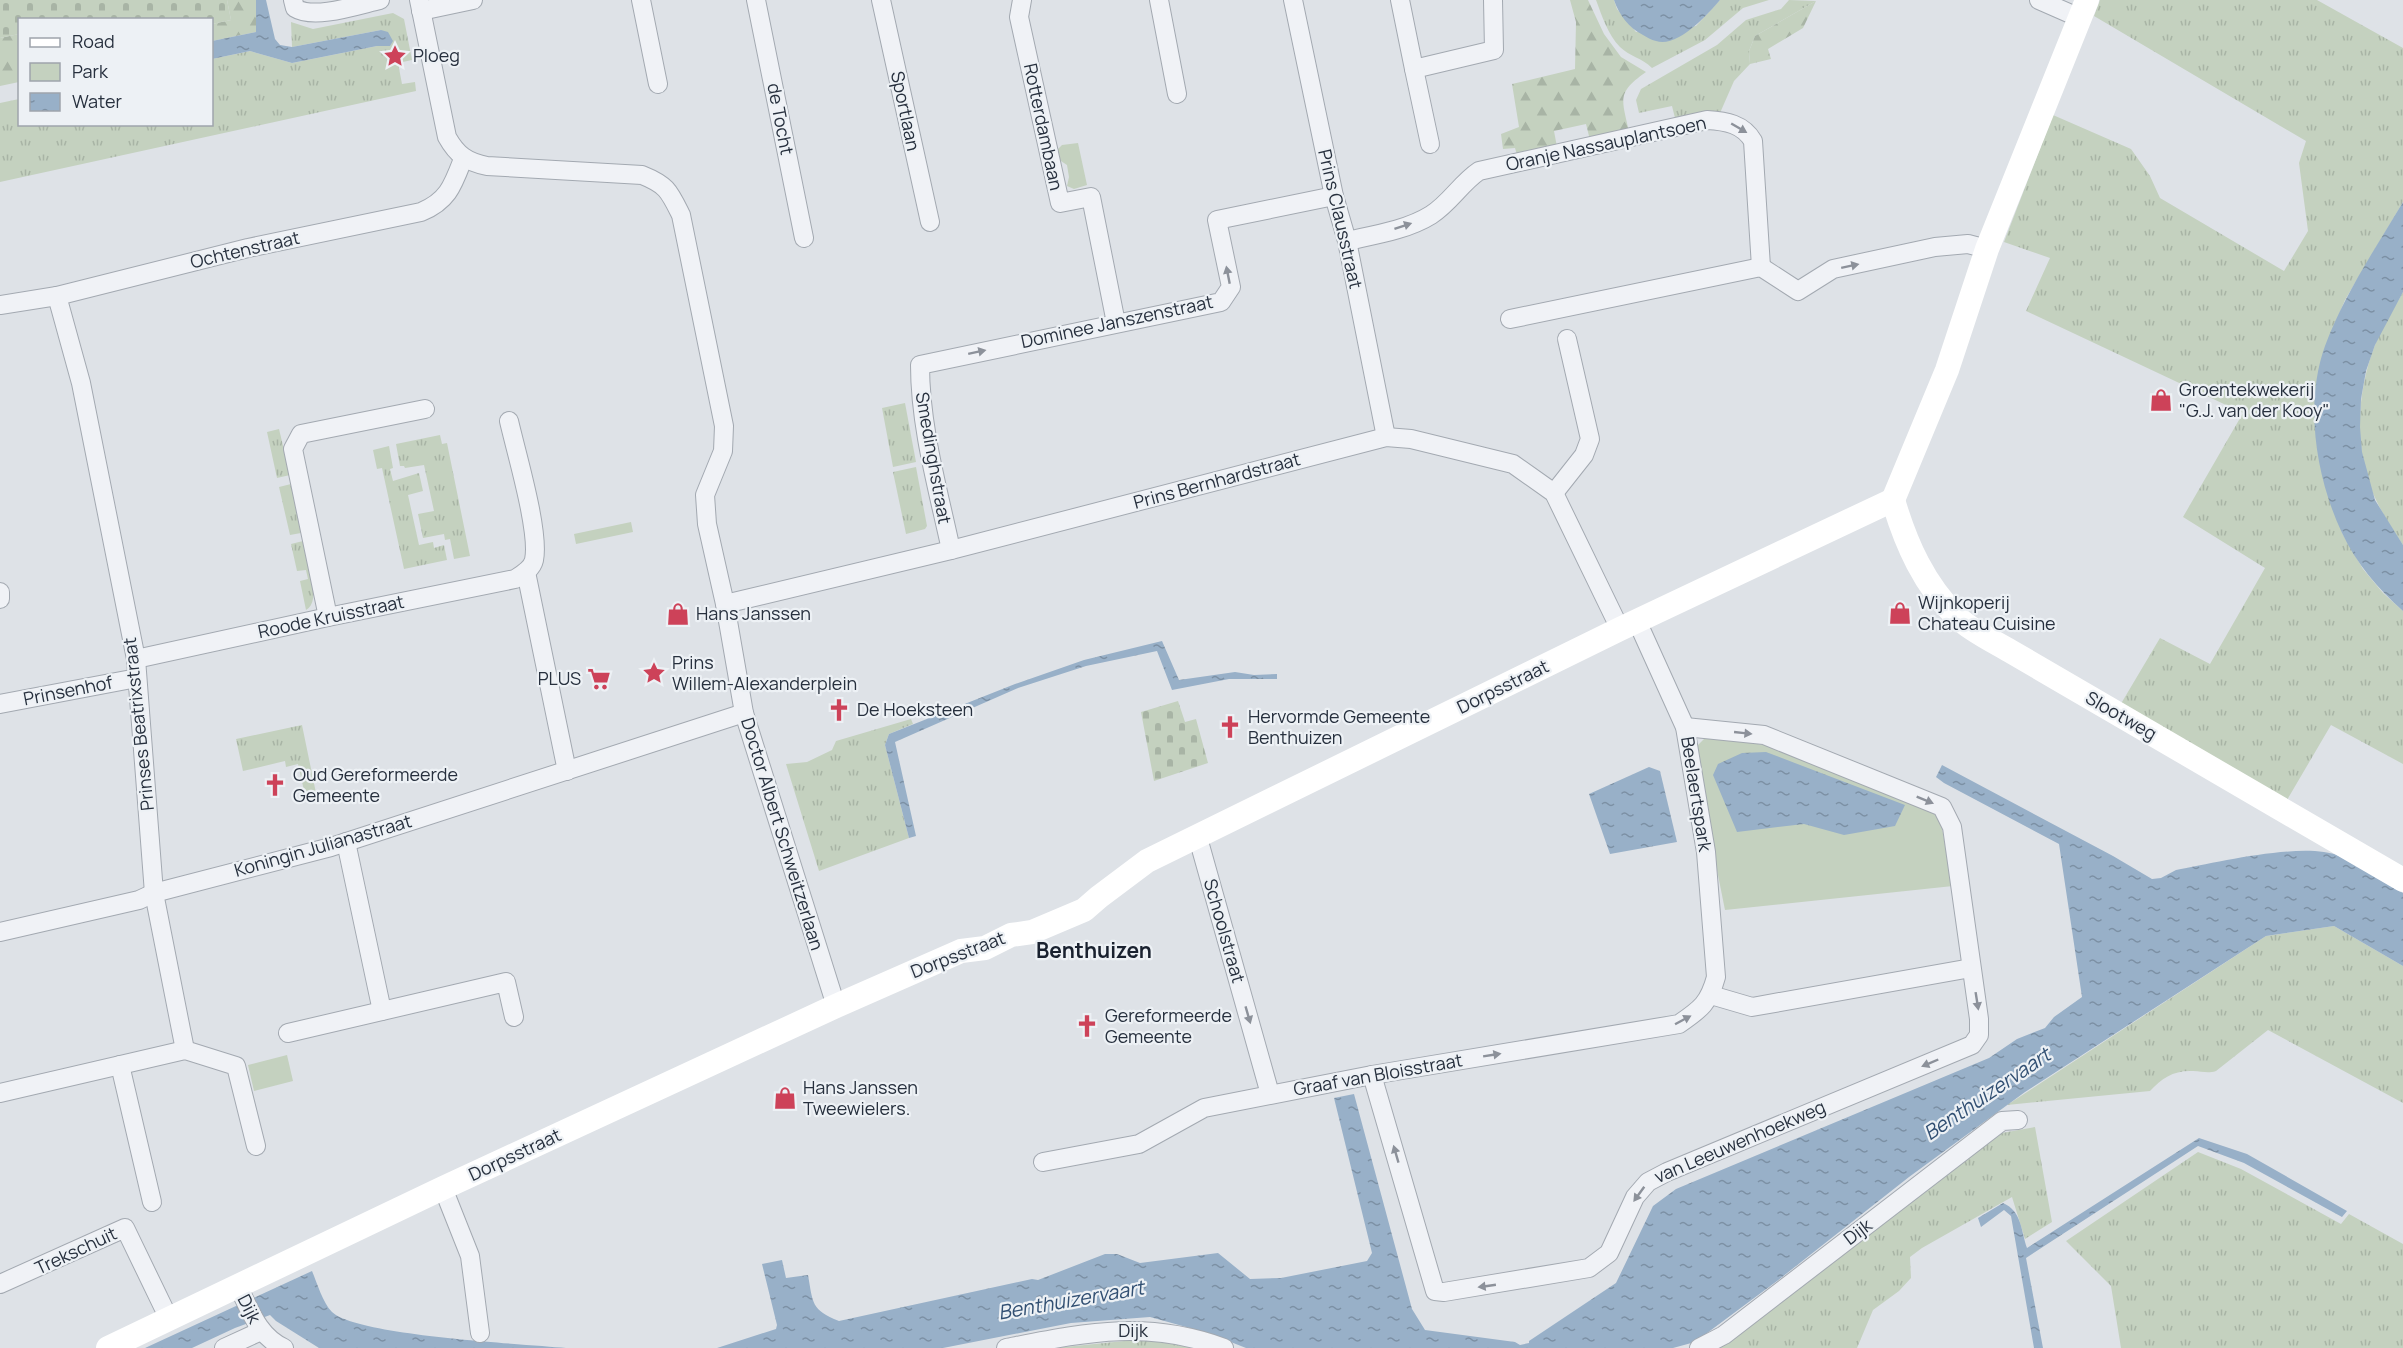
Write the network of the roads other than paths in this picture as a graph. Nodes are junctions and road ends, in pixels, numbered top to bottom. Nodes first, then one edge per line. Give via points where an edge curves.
1 (293, 0) edge
2 (380, 0) edge
3 (473, 0) edge
4 (641, 0) edge
5 (756, 0) edge
6 (881, 0) edge
7 (1022, 0) edge
8 (1159, 0) edge
9 (1293, 0) edge
10 (1400, 0) edge
11 (1493, 0) edge
12 (2039, 0) edge
13 (420, 6) edge
14 (2084, 9) edge
15 (1414, 69) junction
16 (658, 84) dead end
17 (1177, 93) dead end
18 (1430, 144) dead end
19 (463, 159) junction
20 (1334, 196) junction
21 (930, 222) dead end
22 (804, 238) dead end
23 (1347, 241) junction
24 (1987, 249) junction
25 (1761, 267) junction
26 (57, 296) junction
27 (0, 305) edge
28 (1510, 319) dead end
29 (1116, 323) junction
30 (1567, 339) dead end
31 (920, 365) joint
32 (424, 409) dead end
33 (509, 422) dead end
34 (1386, 438) junction
35 (1554, 493) junction
36 (1893, 500) junction
37 (951, 550) junction
38 (526, 572) junction
39 (725, 604) junction
40 (328, 617) junction
41 (1629, 625) junction
42 (136, 659) junction
43 (137, 678) junction
44 (0, 704) edge
45 (744, 712) junction
46 (1685, 727) junction
47 (567, 771) junction
48 (1198, 838) junction
49 (346, 842) junction
50 (2403, 880) edge
51 (154, 893) junction
52 (0, 932) edge
53 (1971, 968) junction
54 (1711, 994) junction
55 (836, 1006) junction
56 (382, 1011) junction
57 (514, 1017) dead end
58 (288, 1033) dead end
59 (1979, 1035) joint
60 (185, 1050) junction
61 (120, 1065) junction
62 (1372, 1075) junction
63 (0, 1093) edge
64 (1270, 1094) junction
65 (2018, 1120) dead end
66 (256, 1146) dead end
67 (1043, 1162) dead end
68 (443, 1188) junction
69 (152, 1202) dead end
70 (0, 1284) edge
71 (242, 1294) junction
72 (169, 1319) junction
73 (258, 1326) junction
74 (480, 1333) dead end
75 (108, 1348) edge
76 (224, 1348) edge
77 (284, 1348) edge
78 (1006, 1348) edge
79 (1224, 1348) edge
80 (1699, 1348) edge

1 - 2 street via 295,9 302,13
3 - 13 street
4 - 16 street
5 - 22 street, de Tocht
6 - 21 street, Sportlaan
7 - 29 street, Rotterdambaan via 1019,17 1060,203 1091,197
8 - 17 street
9 - 20 street, Prins Clausstraat
10 - 15 street
11 - 15 street via 1494,50
12 - 14 street
13 - 19 street via 447,137
14 - 24 street
15 - 18 street
19 - 26 street, Ochtenstraat via 452,187 438,204 421,212 248,248
19 - 39 street, Doctor Albert Schweitzerlaan via 487,166 642,175 660,182 672,197 681,215 724,426 723,451 705,502
20 - 23 street, Prins Clausstraat
29 -> 20 street, Dominee Janszenstraat via 1221,302 1231,287 1217,220
23 -> 25 street, Oranje Nassauplantsoen via 1431,215 1479,171 1707,120 1725,121 1740,127 1753,141
23 - 34 street, Prins Clausstraat
25 -> 24 street via 1798,291 1833,269 1935,247 1968,244
24 - 36 street via 1947,370
25 - 28 street
26 - 27 street, Ochtenstraat
26 - 42 street, Prinses Beatrixstraat via 81,383
31 -> 29 street, Dominee Janszenstraat
30 - 35 street via 1590,439 1584,455
31 - 37 street, Smedinghstraat via 920,393
32 - 40 street via 302,434 293,448
33 - 38 street via 534,533 534,561
34 - 35 street, Prins Bernhardstraat via 1411,439 1513,464
34 - 37 street, Prins Bernhardstraat
35 - 41 street, Prins Bernhardstraat
36 - 41 street, Dorpsstraat
36 - 50 street, Slootweg via 1913,557 1959,619
37 - 39 street, Prins Bernhardstraat
38 - 40 street, Roode Kruisstraat via 515,579
38 - 47 street
39 - 45 street, Doctor Albert Schweitzerlaan
40 - 42 street, Roode Kruisstraat
41 - 46 street, Prins Bernhardstraat
41 - 48 street, Dorpsstraat
42 - 43 street, Prinses Beatrixstraat
43 - 44 street, Prinsenhof
43 - 51 street, Prinses Beatrixstraat
45 - 47 street, Koningin Julianastraat
45 - 55 street, Doctor Albert Schweitzerlaan
46 -> 53 street, Beelaertspark via 1764,735 1942,807 1952,827
46 - 54 street, Beelaertspark via 1706,852 1716,977
47 - 49 street, Koningin Julianastraat
48 - 55 street, Dorpsstraat via 1147,861 1084,910 1032,932 1011,934 985,948 960,951
48 -> 64 street, Schoolstraat
49 - 51 street, Koningin Julianastraat
49 - 56 street
51 - 52 street, Koningin Julianastraat via 139,900
51 - 60 street, Prinses Beatrixstraat
53 - 54 street via 1752,1007
53 -> 59 street, Beelaertspark
62 -> 54 street, Graaf van Bloisstraat via 1679,1024 1701,1010
55 - 68 street, Dorpsstraat
56 - 57 street via 506,982
56 - 58 street
59 -> 62 street, van Leeuwenhoekweg via 1972,1045 1648,1182 1635,1197 1609,1253 1589,1268 1444,1292 1435,1291
60 - 61 street
60 - 66 street via 236,1066
61 - 63 street
61 - 69 street
62 - 64 street, Graaf van Bloisstraat
64 - 67 street, Graaf van Bloisstraat via 1203,1108 1139,1144
65 - 80 street, Dijk via 2002,1121 1724,1335
68 - 71 street, Dorpsstraat
68 - 74 street via 470,1256
70 - 72 street, Trekschuit via 125,1228
71 - 72 street, Dorpsstraat
71 - 73 street, Dijk
72 - 75 street, Dorpsstraat
73 - 76 street, Dijk
73 - 77 street, Dijk
78 - 79 street, Dijk via 1120,1330 1183,1335

